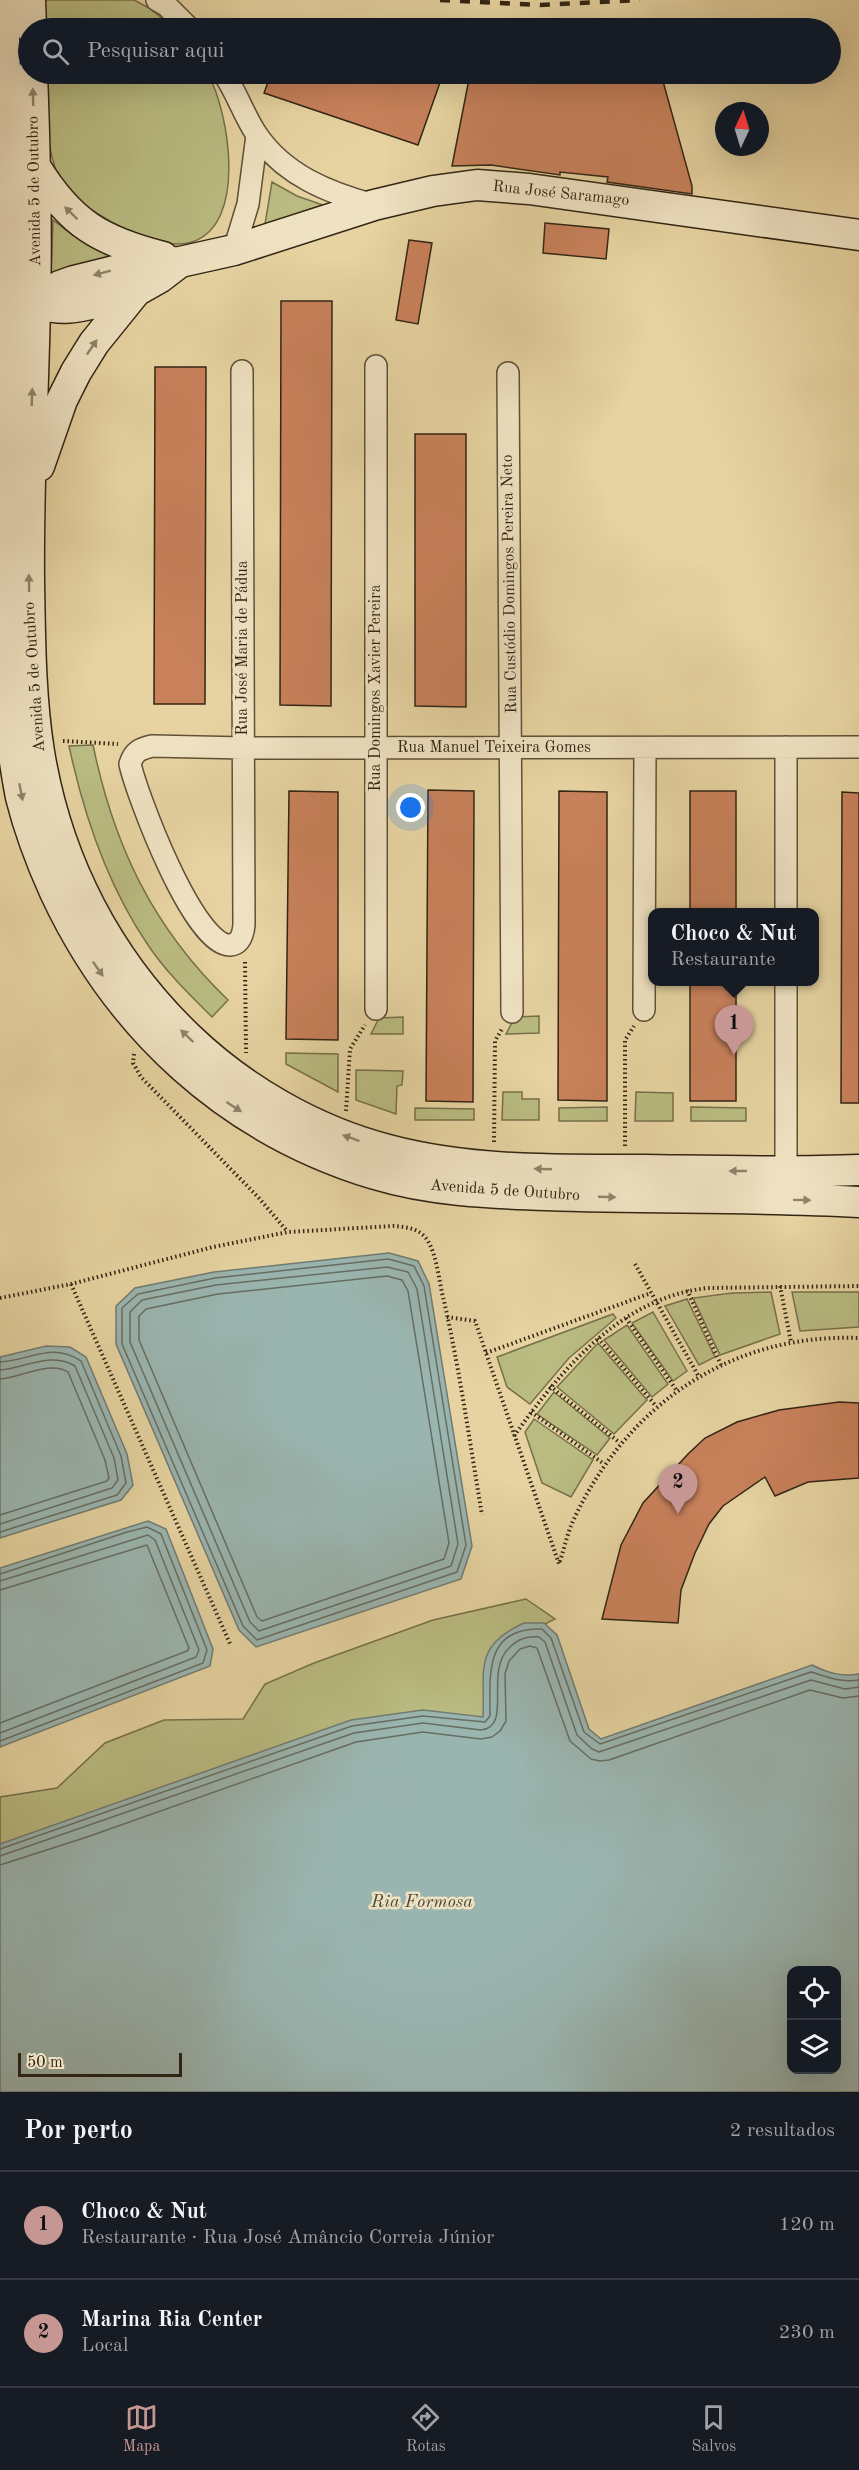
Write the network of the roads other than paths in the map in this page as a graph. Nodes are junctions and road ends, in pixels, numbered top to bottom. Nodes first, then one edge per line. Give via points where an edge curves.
1 (3, 0) edge
2 (30, 0) edge
3 (157, 0) edge
4 (31, 18) edge
5 (179, 18) edge
6 (32, 84) edge
7 (231, 84) edge
8 (257, 135) junction
9 (36, 168) junction
10 (374, 205) junction
11 (859, 235) edge
12 (6, 248) junction
13 (234, 250) junction
14 (180, 262) junction
15 (136, 291) junction
16 (36, 303) junction
17 (4, 335) junction
18 (376, 366) dead end
19 (242, 371) dead end
20 (508, 373) dead end
21 (28, 497) junction
22 (786, 747) junction
23 (859, 747) edge
24 (244, 748) junction
25 (376, 748) junction
26 (511, 748) junction
27 (645, 748) junction
28 (786, 908) edge
29 (244, 925) joint
30 (786, 986) edge
31 (375, 1009) road end
32 (644, 1010) road end
33 (512, 1012) road end
34 (859, 1170) edge
35 (786, 1171) junction
36 (859, 1202) edge

1 - 12 main road, Avenida 5 de Outubro
2 - 4 main road
3 - 5 street
9 -> 6 main road, Avenida 5 de Outubro
7 - 8 street
8 - 10 street via 280,161 305,179 335,194
8 - 13 street via 248,204
14 -> 9 main road via 133,250 78,221 54,197
9 - 16 main road, Avenida 5 de Outubro
10 - 11 main road, Rua José Saramago via 433,191 488,186
10 - 13 main road, Rua José Saramago
12 - 16 main road via 14,277
12 - 17 main road, Avenida 5 de Outubro
13 - 14 main road, Rua José Saramago
14 - 15 main road
14 -> 16 main road via 143,264 74,280
15 - 16 main road via 72,308 50,308
21 -> 15 main road via 76,372
16 - 17 main road via 14,320
21 -> 16 main road, Avenida 5 de Outubro
17 -> 36 main road, Avenida 5 de Outubro via 6,648 13,753 22,799 33,838 69,922 142,1027 192,1077 258,1122 296,1144 377,1175 485,1193
18 - 25 street, Rua Domingos Xavier Pereira
19 - 24 street, Rua José Maria de Pádua
20 - 26 street, Rua Custódio Domingos Pereira Neto
35 -> 21 main road, Avenida 5 de Outubro via 494,1167 386,1150 310,1121 246,1084 198,1047 140,984 95,919 50,803 34,704
22 - 23 street, Rua Manuel Teixeira Gomes
22 - 27 street, Rua Manuel Teixeira Gomes
22 - 28 street
24 - 25 street, Rua Manuel Teixeira Gomes
24 - 29 street, Rua José Maria de Pádua
24 - 29 street, Rua Manuel Teixeira Gomes via 152,746 140,748 130,764 168,868 195,913 218,942 227,945 236,944 242,937
25 - 26 street, Rua Manuel Teixeira Gomes
25 - 31 street, Rua Domingos Xavier Pereira
26 - 27 street, Rua Manuel Teixeira Gomes
26 - 33 street, Rua Custódio Domingos Pereira Neto
27 - 32 street
30 - 35 street
34 - 35 main road, Avenida 5 de Outubro

